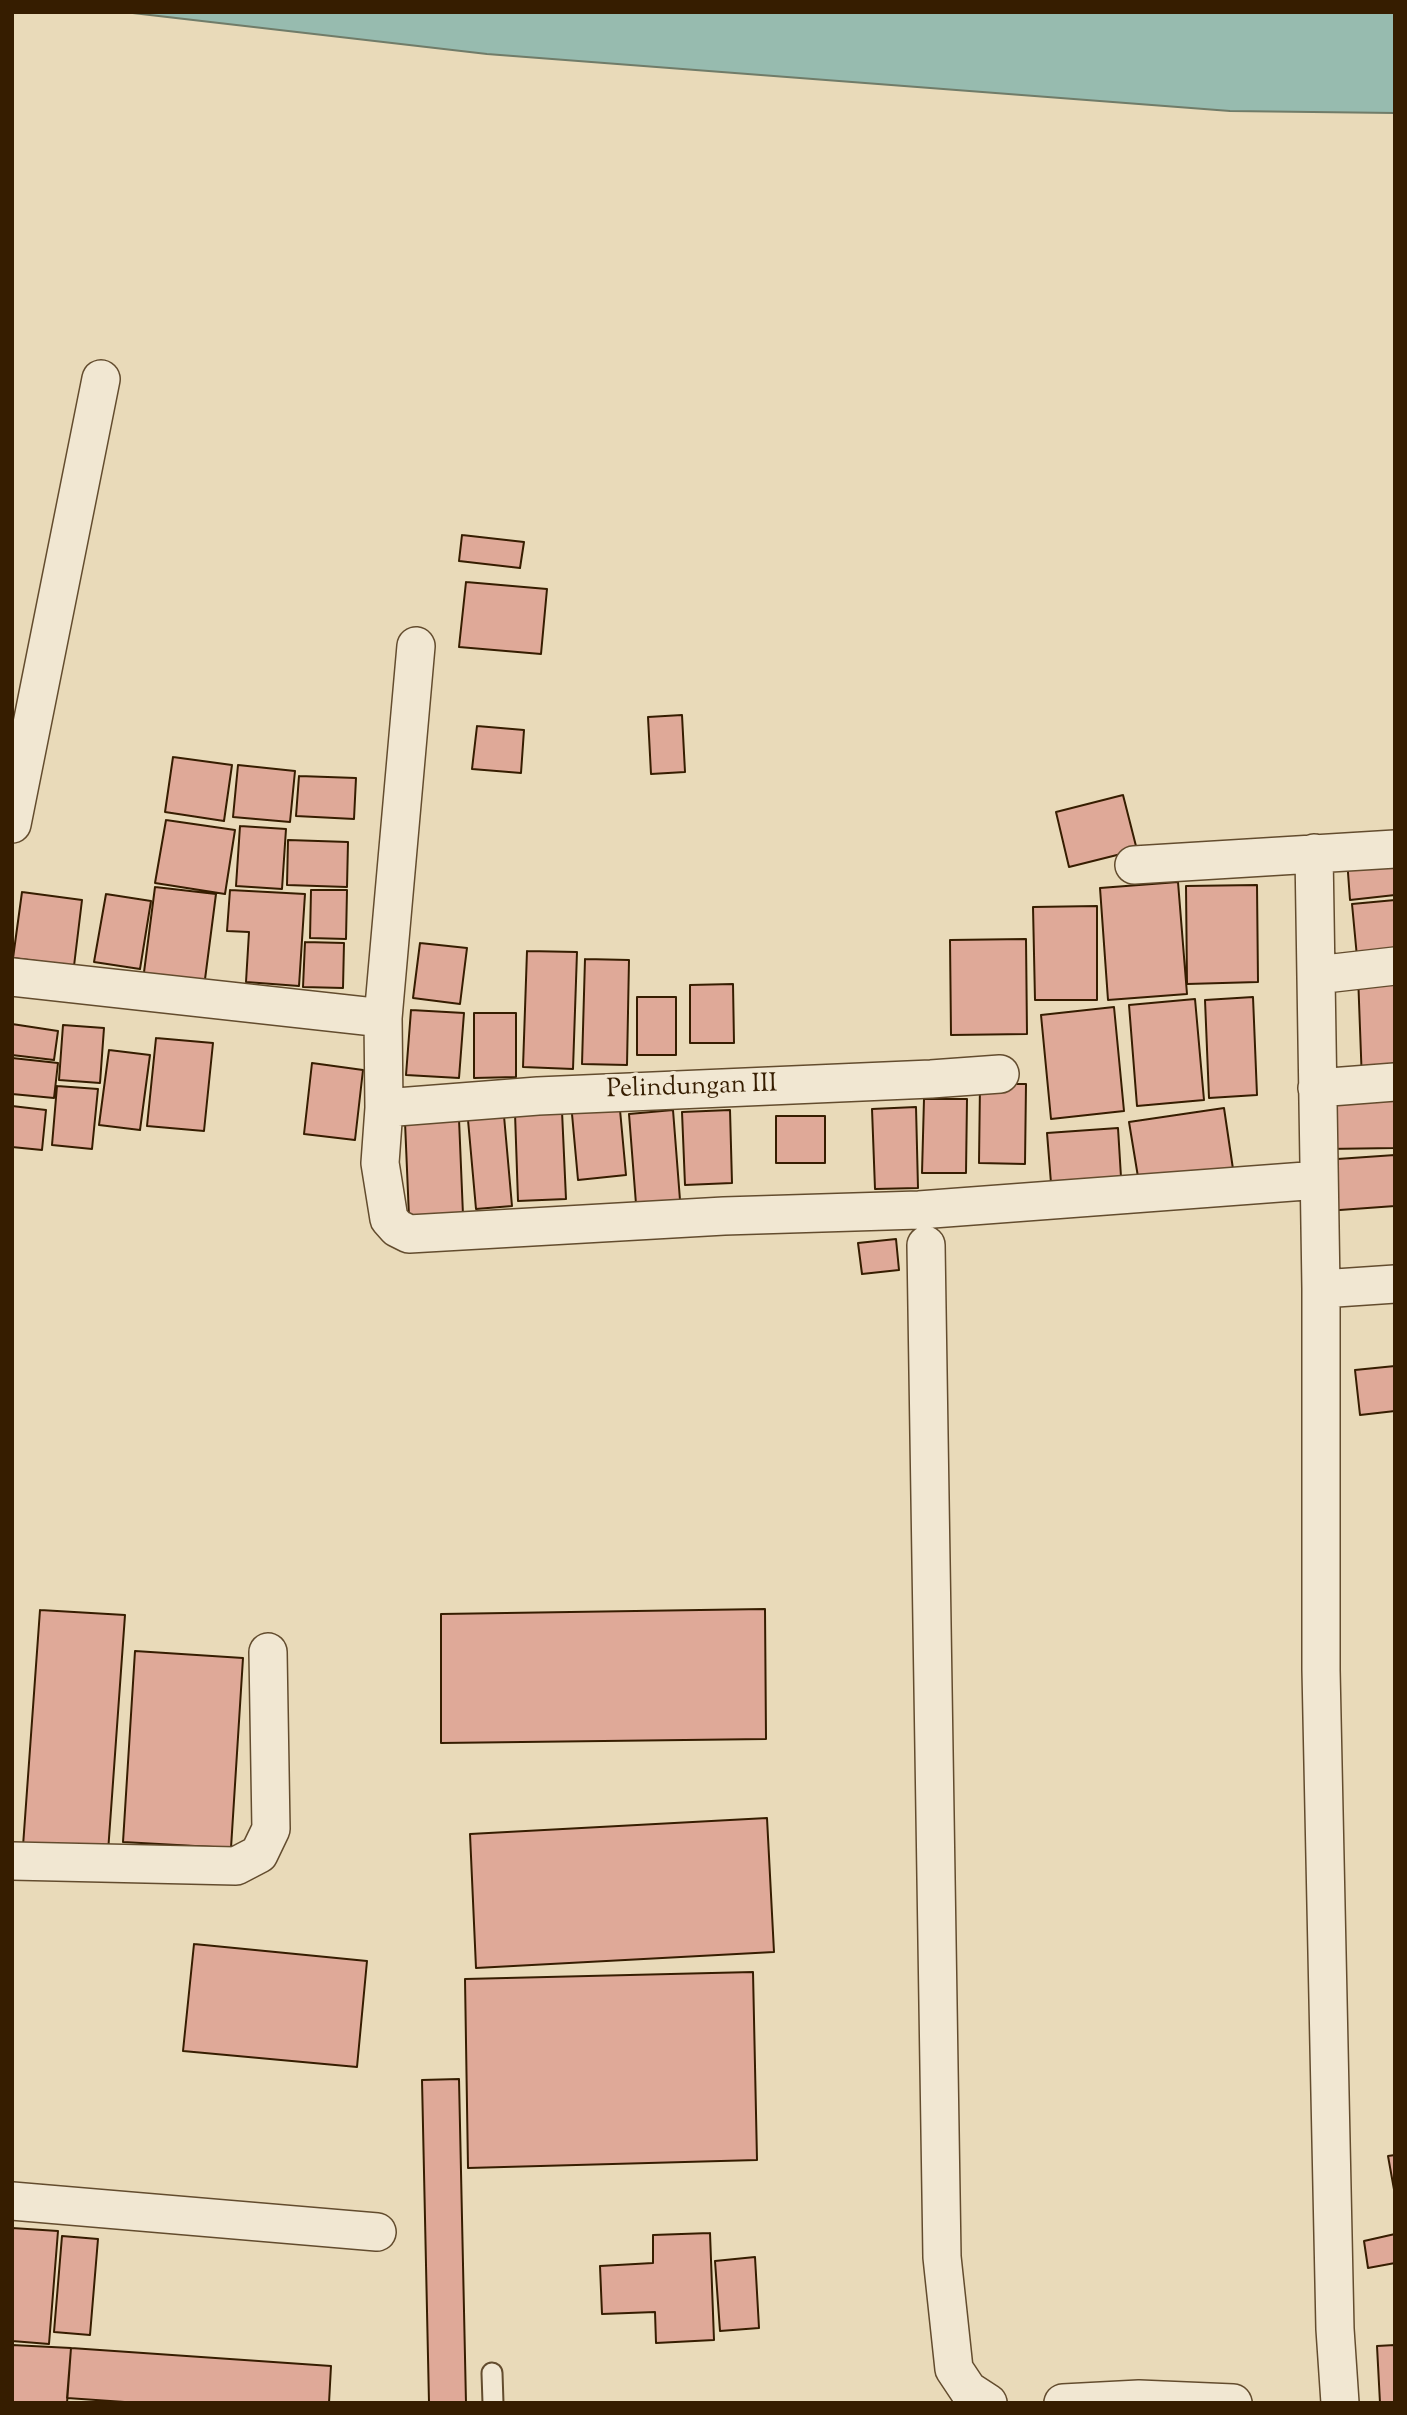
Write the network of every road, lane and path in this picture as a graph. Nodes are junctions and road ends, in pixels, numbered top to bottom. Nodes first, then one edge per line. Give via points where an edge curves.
1 (101, 379) dead end
2 (416, 646) dead end
3 (12, 824) edge
4 (1395, 849) edge
5 (1314, 853) junction
6 (1134, 865) dead end
7 (1395, 966) edge
8 (1316, 975) junction
9 (12, 977) edge
10 (383, 1018) junction
11 (1000, 1074) dead end
12 (1395, 1082) edge
13 (1317, 1088) junction
14 (384, 1108) junction
15 (1319, 1180) junction
16 (926, 1245) dead end
17 (1395, 1284) edge
18 (1321, 1289) junction
19 (268, 1652) dead end
20 (12, 1861) edge
21 (12, 2201) edge
22 (377, 2232) dead end
23 (492, 2373) dead end
24 (493, 2403) edge
25 (988, 2403) edge
26 (1063, 2403) edge
27 (1233, 2403) edge
28 (1340, 2403) edge

1 - 3 street
2 - 10 street
4 - 5 street
5 - 6 street
5 - 8 street
7 - 8 street
8 - 13 street
9 - 10 street
10 - 14 street
11 - 14 street, Pelindungan III via 537,1096
12 - 13 street
13 - 15 street
14 - 15 street via 380,1163 389,1219 409,1234 919,1210
15 - 18 street
16 - 25 street via 943,2257 954,2369 968,2390
17 - 18 street
18 - 28 street via 1321,1670
19 - 20 street via 271,1829 259,1854 236,1866
21 - 22 street
23 - 24 lane
26 - 27 street via 1139,2399

